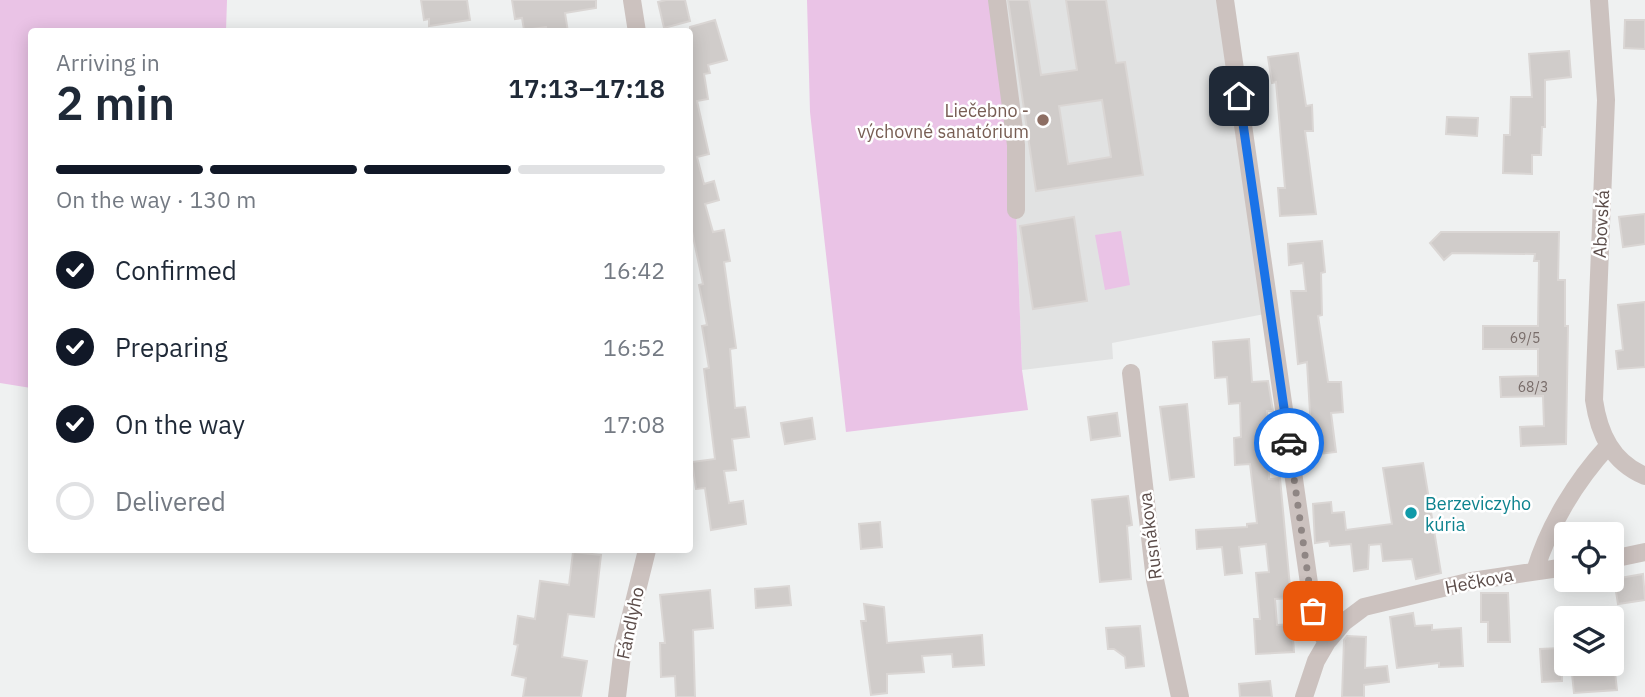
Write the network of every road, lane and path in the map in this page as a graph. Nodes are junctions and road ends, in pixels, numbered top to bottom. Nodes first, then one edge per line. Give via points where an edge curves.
1 (632, 0) edge
2 (997, 0) edge
3 (1225, 0) edge
4 (1599, 0) edge
5 (636, 28) edge
6 (1016, 210) dead end
7 (1131, 373) dead end
8 (1608, 446) junction
9 (1645, 476) edge
10 (1645, 552) edge
11 (646, 553) edge
12 (1624, 556) edge
13 (1554, 569) edge
14 (1535, 571) junction
15 (1327, 642) junction
16 (617, 697) edge
17 (1180, 697) edge
18 (1304, 697) edge

1 - 5 street
2 - 6 street via 1016,145
3 - 15 street via 1311,597 1316,626
4 - 8 street, Abovská via 1606,100 1593,384 1597,418
7 - 17 street, Rusnákova via 1155,580
8 - 9 street via 1628,468
8 - 14 street, Hečkova via 1573,490
10 - 12 street
11 - 16 street, Fándlyho via 623,647
13 - 14 street
14 - 15 street, Hečkova via 1364,607
15 - 18 street, Hečkova

